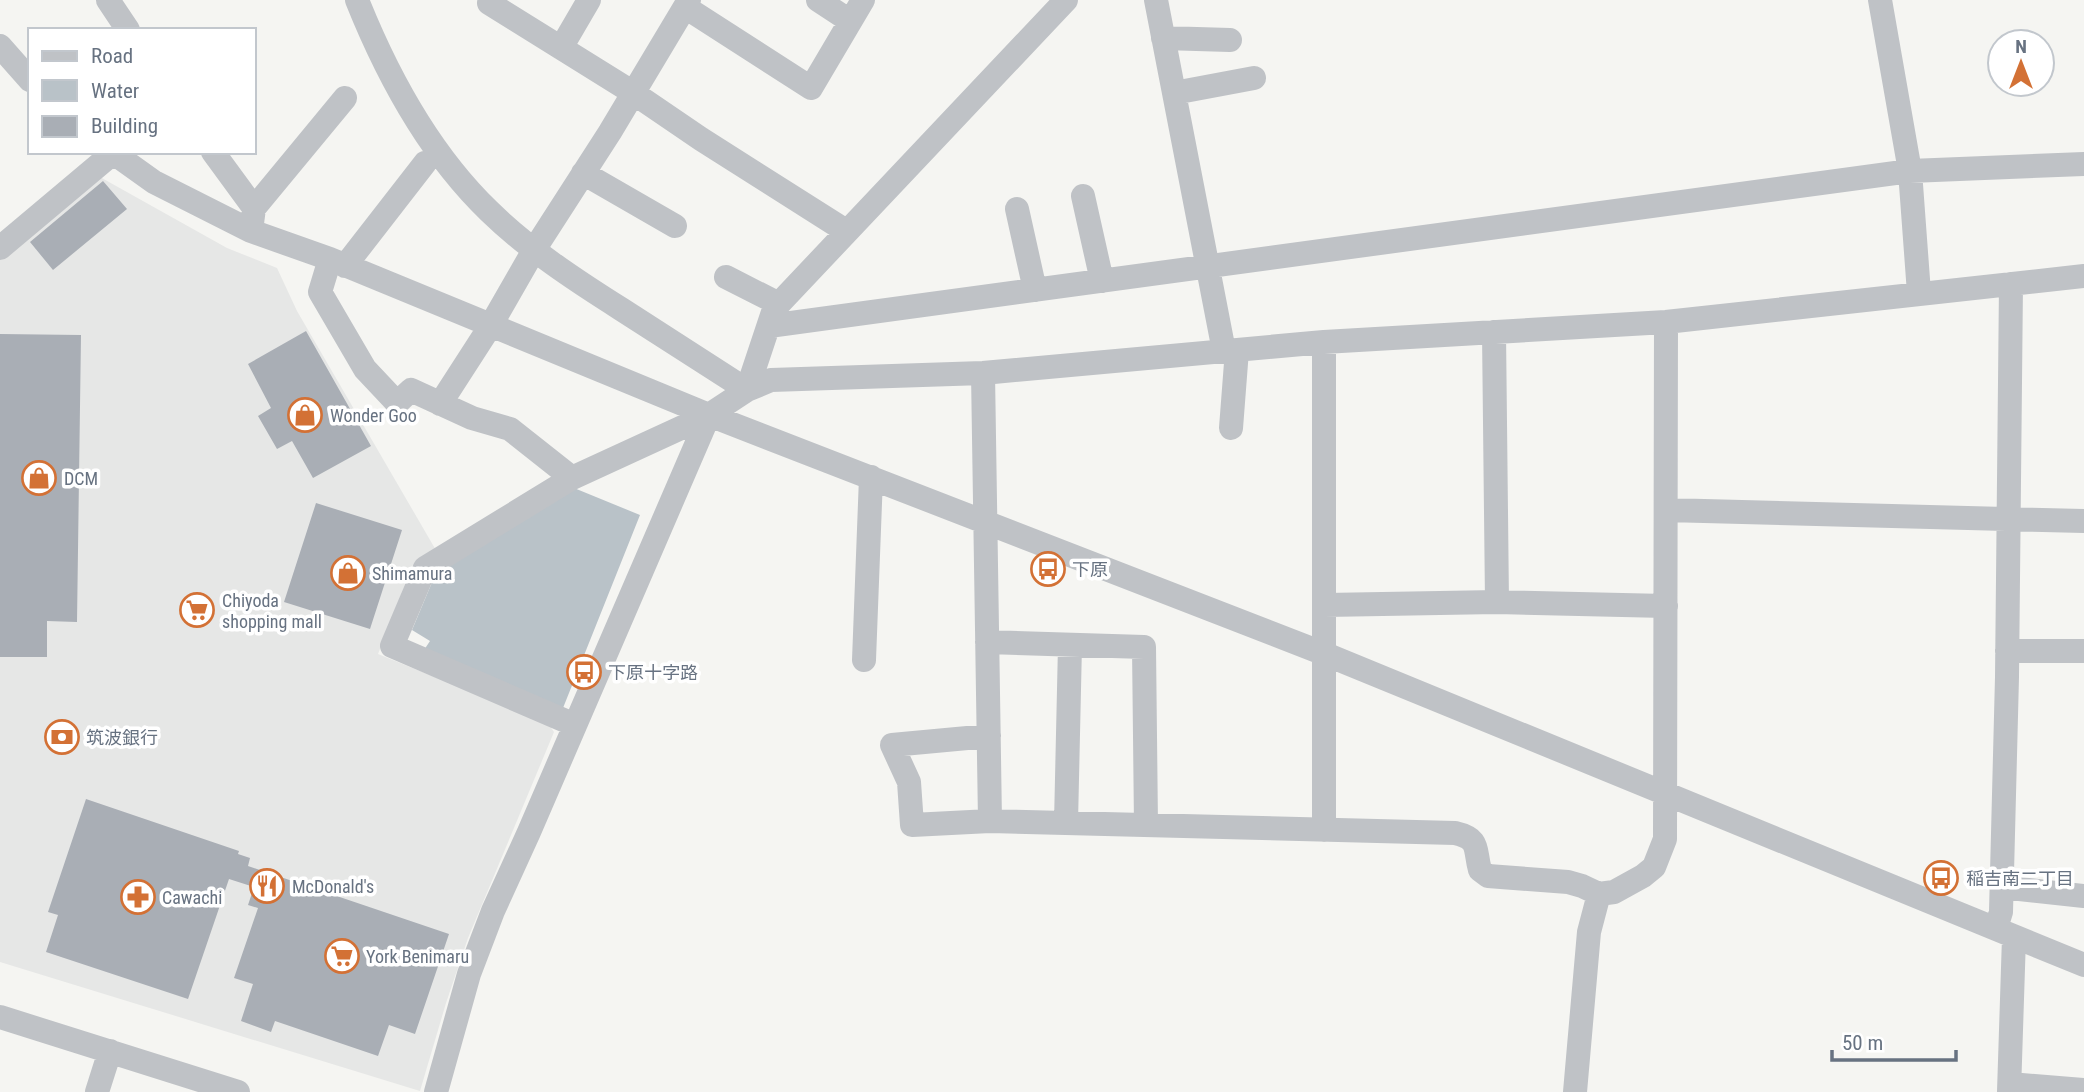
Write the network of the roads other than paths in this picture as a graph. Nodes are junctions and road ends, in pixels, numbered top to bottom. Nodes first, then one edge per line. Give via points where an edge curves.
1 (108, 0) edge
2 (357, 0) edge
3 (589, 0) edge
4 (818, 0) edge
5 (1066, 0) edge
6 (1156, 0) edge
7 (1880, 0) edge
8 (489, 3) dead end
9 (687, 4) edge
10 (856, 10) edge
11 (127, 28) edge
12 (1163, 38) junction
13 (1230, 40) dead end
14 (0, 46) edge
15 (561, 48) junction
16 (28, 78) edge
17 (1254, 78) dead end
18 (632, 92) junction
19 (1174, 93) junction
20 (345, 98) dead end
21 (112, 154) edge
22 (114, 154) edge
23 (214, 154) edge
24 (425, 163) dead end
25 (2084, 164) edge
26 (1910, 172) junction
27 (583, 173) junction
28 (1083, 196) dead end
29 (1017, 209) dead end
30 (253, 219) junction
31 (675, 226) dead end
32 (846, 231) junction
33 (0, 248) edge
34 (534, 250) junction
35 (337, 262) junction
36 (1207, 267) junction
37 (2084, 276) edge
38 (726, 277) dead end
39 (1102, 281) junction
40 (2011, 284) junction
41 (1035, 290) junction
42 (1919, 293) junction
43 (774, 315) junction
44 (1666, 322) junction
45 (491, 325) junction
46 (1494, 332) junction
47 (1324, 342) junction
48 (1230, 351) junction
49 (983, 373) junction
50 (747, 390) junction
51 (440, 404) junction
52 (709, 415) junction
53 (1231, 428) dead end
54 (871, 477) junction
55 (572, 478) junction
56 (1666, 510) junction
57 (2007, 520) junction
58 (2084, 521) edge
59 (986, 522) junction
60 (1497, 602) junction
61 (1325, 605) junction
62 (1666, 606) junction
63 (988, 642) junction
64 (1070, 645) junction
65 (2007, 651) junction
66 (2084, 652) edge
67 (1325, 654) junction
68 (864, 660) dead end
69 (575, 725) junction
70 (989, 736) junction
71 (1665, 792) junction
72 (990, 821) junction
73 (1066, 823) junction
74 (1146, 825) junction
75 (1324, 830) junction
76 (2001, 887) junction
77 (1600, 894) junction
78 (2084, 896) edge
79 (2005, 932) junction
80 (2084, 965) edge
81 (0, 1017) edge
82 (110, 1051) junction
83 (2009, 1088) edge
84 (2084, 1090) edge
85 (97, 1092) edge
86 (238, 1092) edge
87 (436, 1092) edge
88 (1575, 1092) edge

1 - 11 street
2 - 34 street via 386,65 428,136 489,211
3 - 15 street
4 - 10 street
5 - 32 street
6 - 12 street
7 - 26 street
8 - 15 street
9 - 10 street via 811,88
9 - 18 street
12 - 13 street
12 - 19 street
14 - 16 street
15 - 18 street
17 - 19 street
18 - 27 street
18 - 32 street
19 - 36 street
20 - 30 street
21 - 33 street
22 - 30 street via 154,183
23 - 30 street
24 - 35 street
25 - 26 street
26 - 36 street
26 - 42 street
27 - 31 street
27 - 34 street
28 - 39 street
29 - 41 street
30 - 35 street
32 - 43 street
34 - 45 street
34 - 50 street
35 - 45 street
35 - 51 street via 320,292 365,369 397,403 411,390
36 - 39 street
36 - 48 street
37 - 40 street
38 - 43 street
39 - 41 street
40 - 42 street
40 - 57 street
41 - 43 street
42 - 44 street
43 - 50 street
44 - 46 street
44 - 56 street
45 - 51 street
45 - 52 street
46 - 47 street
46 - 60 street
47 - 48 street
47 - 61 street
48 - 49 street
48 - 53 street
49 - 50 street via 771,380
49 - 59 street
50 - 52 street
51 - 55 street via 510,429
52 - 54 street
52 - 55 street
52 - 69 street
54 - 59 street
54 - 68 street
55 - 69 street via 425,568 391,646
56 - 57 street
56 - 62 street
57 - 58 street
57 - 65 street
59 - 63 street
59 - 67 street
60 - 61 street
60 - 62 street
61 - 67 street
62 - 71 street
63 - 64 street
63 - 70 street
64 - 73 street
64 - 74 street via 1144,647
65 - 66 street
65 - 76 street
67 - 71 street
67 - 75 street
69 - 87 street via 479,949
70 - 72 street
70 - 72 street via 892,745 909,782 912,825
71 - 77 street via 1665,839 1654,867 1615,892
71 - 79 street
72 - 73 street
73 - 74 street
74 - 75 street
75 - 77 street via 1468,836 1476,844 1480,870 1488,876 1567,882
76 - 78 street
76 - 79 street
77 - 88 street via 1589,932
79 - 80 street
79 - 83 street
81 - 82 street
82 - 85 street
82 - 86 street
83 - 84 street

